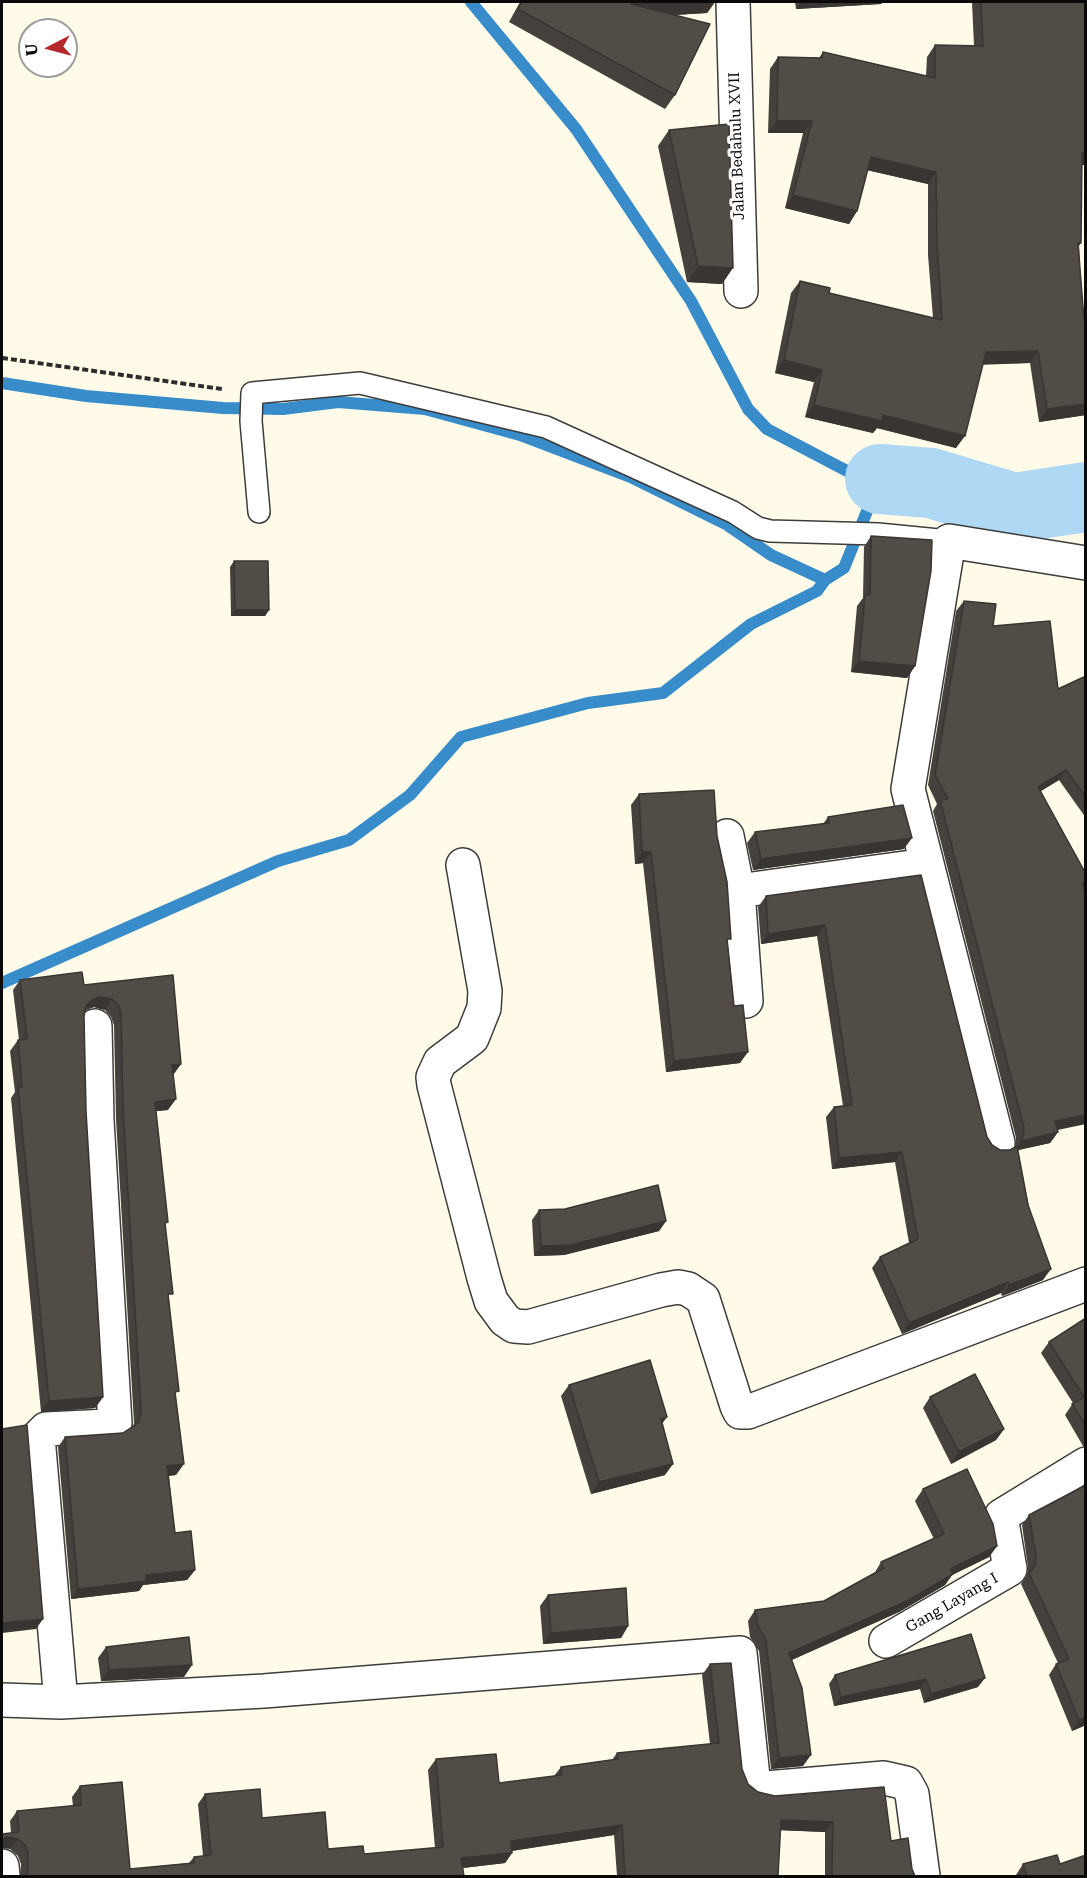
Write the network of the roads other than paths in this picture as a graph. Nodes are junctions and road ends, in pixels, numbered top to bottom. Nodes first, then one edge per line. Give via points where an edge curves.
1 (733, 2) edge
2 (741, 291) dead end
3 (259, 512) dead end
4 (949, 541) junction
5 (1086, 563) edge
6 (727, 836) dead end
7 (464, 865) dead end
8 (926, 865) junction
9 (738, 891) junction
10 (747, 1001) dead end
11 (95, 1026) dead end
12 (998, 1143) dead end
13 (1086, 1284) edge
14 (1086, 1464) edge
15 (886, 1641) dead end
16 (2, 1700) edge
17 (61, 1702) junction
18 (2, 1866) edge
19 (3, 1876) edge
20 (923, 1876) edge

1 - 2 street, Jalan Bedahulu XVII
3 - 4 lane via 252,405 314,386 360,383 546,427 733,512 758,528
4 - 5 street
4 - 8 street via 908,789
6 - 9 street
7 - 13 street via 483,973 484,1008 472,1038 440,1062 433,1077 484,1278 491,1301 505,1320 514,1326 528,1327 661,1290 688,1289 703,1299 737,1406 740,1412 748,1412
8 - 9 street
8 - 12 street
9 - 10 street
11 - 17 street via 115,1423 46,1429 38,1437
14 - 15 street, Gang Layang I via 1001,1516 1010,1569
16 - 17 street
17 - 20 street via 264,1691 741,1653 753,1777 757,1785 766,1788 884,1778 906,1783 912,1794
18 - 19 street

